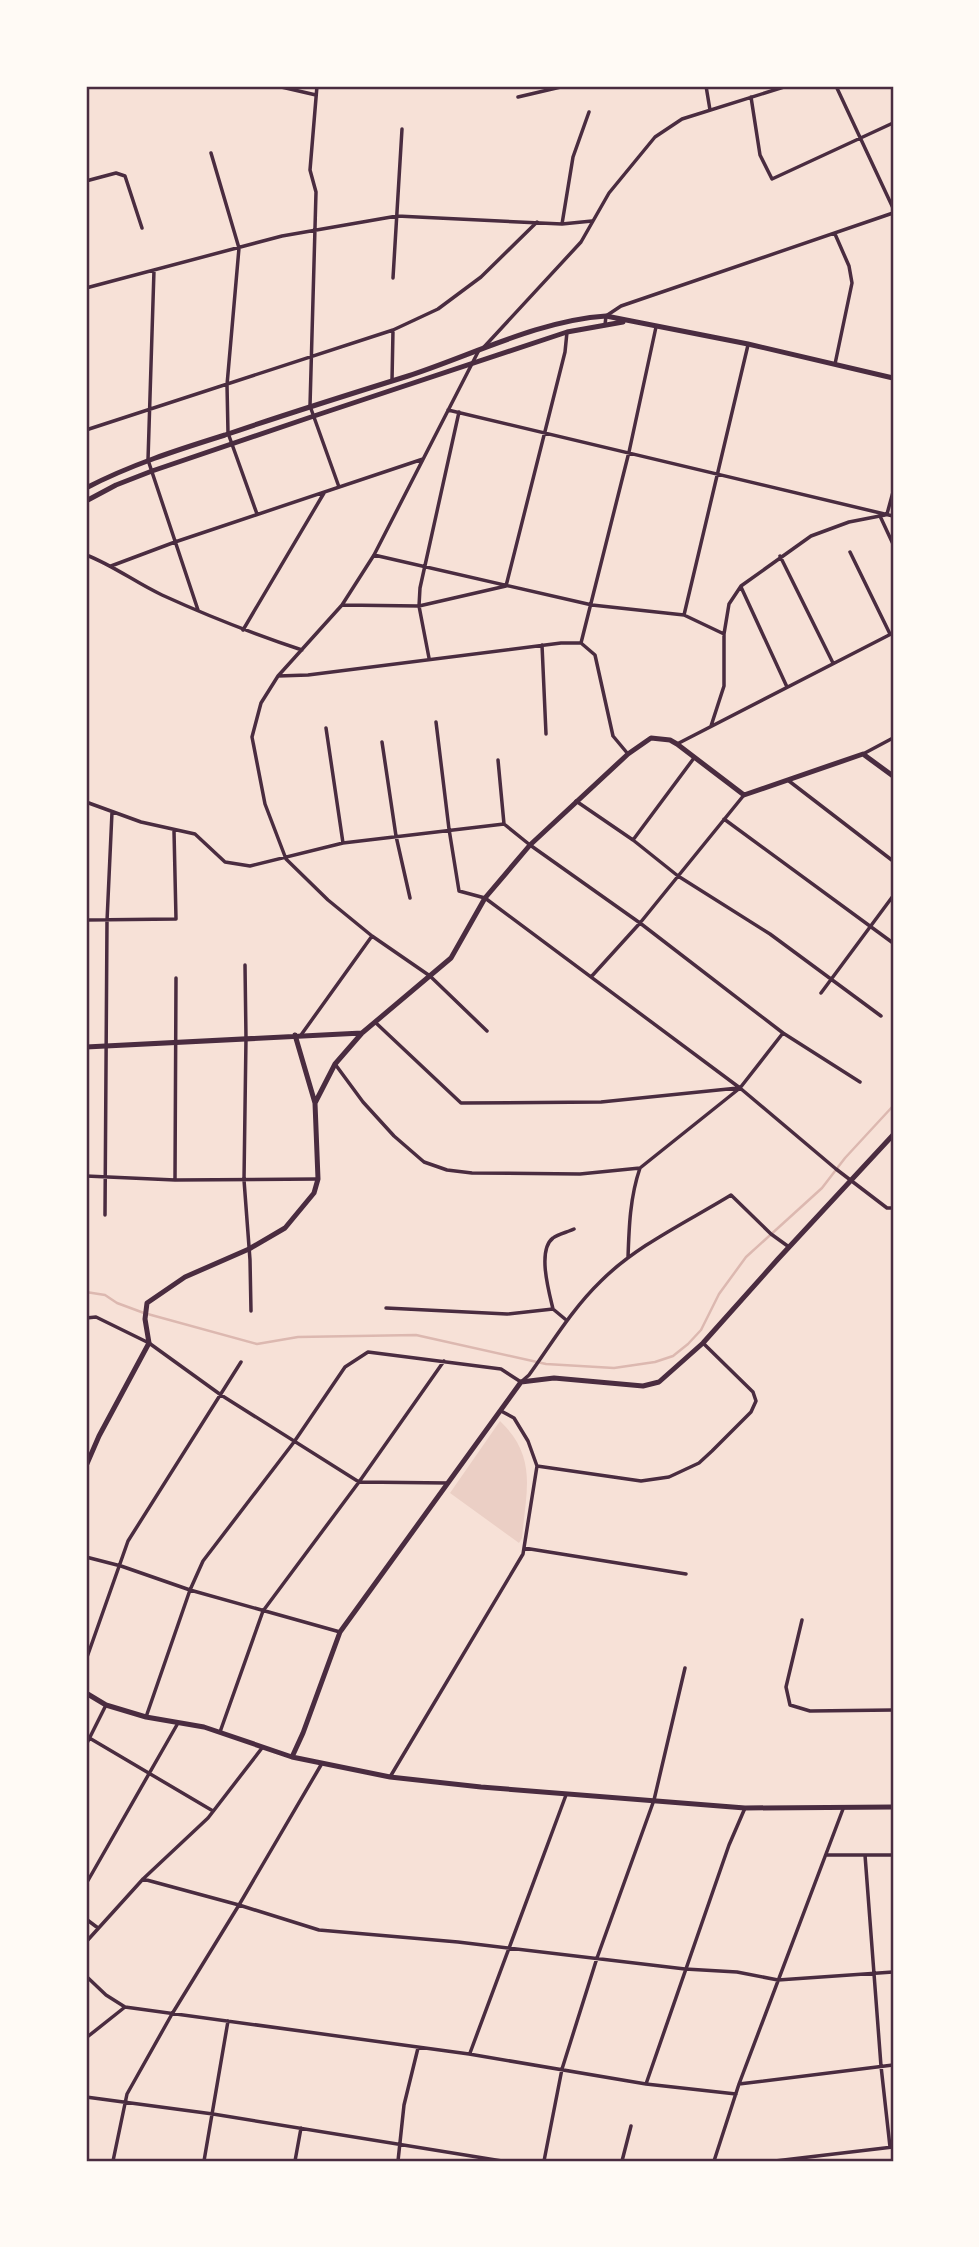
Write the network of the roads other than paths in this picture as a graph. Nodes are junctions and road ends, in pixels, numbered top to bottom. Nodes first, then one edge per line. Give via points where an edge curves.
1 (277, 86) edge
2 (317, 86) edge
3 (565, 86) edge
4 (706, 86) edge
5 (787, 86) edge
6 (836, 86) edge
7 (316, 95) junction
8 (519, 97) dead end
9 (751, 97) junction
10 (710, 110) junction
11 (589, 112) dead end
12 (893, 123) edge
13 (402, 129) dead end
14 (860, 138) junction
15 (211, 153) dead end
16 (86, 181) edge
17 (893, 208) edge
18 (893, 214) edge
19 (397, 216) junction
20 (592, 221) junction
21 (537, 222) junction
22 (562, 224) junction
23 (142, 228) dead end
24 (314, 231) junction
25 (835, 233) junction
26 (239, 248) junction
27 (154, 270) junction
28 (393, 278) dead end
29 (86, 288) edge
30 (606, 316) junction
31 (626, 321) junction
32 (605, 324) junction
33 (656, 327) junction
34 (393, 330) junction
35 (568, 332) junction
36 (748, 344) junction
37 (478, 352) junction
38 (311, 358) junction
39 (835, 363) junction
40 (471, 364) junction
41 (893, 378) edge
42 (392, 381) junction
43 (227, 385) junction
44 (310, 405) junction
45 (149, 409) junction
46 (448, 410) junction
47 (459, 412) junction
48 (314, 416) junction
49 (86, 430) edge
50 (544, 431) junction
51 (228, 433) junction
52 (232, 444) junction
53 (629, 452) junction
54 (423, 459) junction
55 (148, 460) junction
56 (152, 471) junction
57 (716, 472) junction
58 (339, 487) junction
59 (86, 488) edge
60 (325, 491) junction
61 (893, 492) edge
62 (86, 501) edge
63 (257, 514) junction
64 (887, 514) junction
65 (880, 516) junction
66 (893, 516) edge
67 (175, 542) junction
68 (893, 544) edge
69 (850, 552) dead end
70 (86, 555) edge
71 (374, 555) junction
72 (780, 556) junction
73 (111, 566) junction
74 (424, 567) junction
75 (506, 586) junction
76 (741, 586) junction
77 (342, 605) junction
78 (592, 605) junction
79 (419, 606) junction
80 (198, 610) junction
81 (684, 615) junction
82 (243, 630) junction
83 (892, 633) edge
84 (724, 634) junction
85 (581, 643) junction
86 (542, 645) junction
87 (302, 650) junction
88 (429, 658) junction
89 (833, 663) junction
90 (278, 676) junction
91 (787, 687) junction
92 (436, 722) dead end
93 (711, 726) junction
94 (326, 728) dead end
95 (546, 734) dead end
96 (893, 738) edge
97 (382, 742) dead end
98 (677, 744) junction
99 (628, 754) junction
100 (863, 754) junction
101 (695, 758) junction
102 (498, 760) dead end
103 (893, 776) edge
104 (789, 781) junction
105 (744, 795) junction
106 (576, 801) junction
107 (86, 802) edge
108 (112, 811) junction
109 (724, 819) junction
110 (504, 824) junction
111 (449, 830) junction
112 (174, 831) junction
113 (396, 836) junction
114 (633, 840) junction
115 (343, 844) junction
116 (530, 845) junction
117 (286, 859) junction
118 (893, 860) edge
119 (678, 876) junction
120 (893, 896) edge
121 (410, 898) dead end
122 (485, 898) junction
123 (86, 920) edge
124 (107, 921) junction
125 (640, 923) junction
126 (871, 926) junction
127 (372, 936) junction
128 (893, 943) edge
129 (245, 965) dead end
130 (430, 976) junction
131 (590, 977) junction
132 (831, 977) junction
133 (176, 978) dead end
134 (821, 993) dead end
135 (881, 1016) dead end
136 (374, 1022) junction
137 (486, 1031) dead end
138 (362, 1033) junction
139 (783, 1033) junction
140 (298, 1035) junction
141 (246, 1038) junction
142 (177, 1041) junction
143 (108, 1045) junction
144 (86, 1046) edge
145 (335, 1064) junction
146 (860, 1082) dead end
147 (740, 1088) junction
148 (315, 1103) junction
149 (893, 1135) edge
150 (640, 1168) junction
151 (86, 1177) edge
152 (105, 1177) junction
153 (318, 1179) junction
154 (175, 1180) junction
155 (244, 1180) junction
156 (853, 1181) junction
157 (893, 1208) edge
158 (105, 1215) dead end
159 (574, 1229) dead end
160 (789, 1247) junction
161 (250, 1249) junction
162 (628, 1258) junction
163 (386, 1308) dead end
164 (553, 1309) junction
165 (251, 1311) dead end
166 (86, 1318) edge
167 (566, 1320) junction
168 (149, 1343) junction
169 (703, 1343) junction
170 (444, 1361) junction
171 (241, 1362) dead end
172 (521, 1382) junction
173 (221, 1395) junction
174 (500, 1410) junction
175 (294, 1442) junction
176 (86, 1465) edge
177 (537, 1466) junction
178 (359, 1482) junction
179 (448, 1483) junction
180 (524, 1548) junction
181 (86, 1557) edge
182 (121, 1566) junction
183 (686, 1574) dead end
184 (190, 1590) junction
185 (263, 1611) junction
186 (802, 1620) dead end
187 (340, 1632) junction
188 (86, 1660) edge
189 (685, 1668) dead end
190 (86, 1693) edge
191 (106, 1706) junction
192 (893, 1710) edge
193 (146, 1717) junction
194 (178, 1723) junction
195 (220, 1732) junction
196 (88, 1737) edge
197 (86, 1745) edge
198 (262, 1748) junction
199 (292, 1757) junction
200 (321, 1765) junction
201 (150, 1773) junction
202 (390, 1777) junction
203 (566, 1793) junction
204 (653, 1800) junction
205 (893, 1807) edge
206 (745, 1808) junction
207 (843, 1809) junction
208 (213, 1811) junction
209 (826, 1854) junction
210 (865, 1855) junction
211 (893, 1855) edge
212 (143, 1879) junction
213 (86, 1884) edge
214 (239, 1905) junction
215 (86, 1919) edge
216 (99, 1928) junction
217 (86, 1942) edge
218 (508, 1948) junction
219 (597, 1958) junction
220 (685, 1969) junction
221 (893, 1972) edge
222 (875, 1973) junction
223 (86, 1976) edge
224 (778, 1980) junction
225 (125, 2007) junction
226 (172, 2014) junction
227 (229, 2021) junction
228 (86, 2038) edge
229 (418, 2048) junction
230 (469, 2054) junction
231 (893, 2065) edge
232 (880, 2066) junction
233 (562, 2069) junction
234 (646, 2084) junction
235 (739, 2084) junction
236 (736, 2094) junction
237 (86, 2097) edge
238 (124, 2101) junction
239 (213, 2114) junction
240 (631, 2126) dead end
241 (300, 2128) junction
242 (400, 2146) junction
243 (892, 2147) edge
244 (811, 2159) edge
245 (113, 2161) edge
246 (204, 2161) edge
247 (295, 2161) edge
248 (398, 2161) edge
249 (502, 2161) edge
250 (544, 2161) edge
251 (622, 2161) edge
252 (714, 2161) edge
253 (775, 2161) edge

1 - 7 street
2 - 7 street
3 - 8 street
4 - 10 street
5 - 9 street
6 - 14 street
7 - 24 street via 310,170 316,192
9 - 10 street
9 - 14 street via 760,155 772,179
10 - 20 street via 682,119 655,137
11 - 22 street via 573,157
12 - 14 street
13 - 19 street
14 - 17 street
15 - 26 street
16 - 23 street via 116,173 125,176
18 - 25 street
19 - 21 street
19 - 24 street
19 - 28 street
20 - 22 street
20 - 37 street via 581,242
21 - 22 street
21 - 34 street via 481,277 439,309
24 - 26 street
24 - 38 street
25 - 30 street via 621,306
25 - 39 street via 852,283
26 - 27 street
26 - 43 street
27 - 29 street
27 - 45 street
30 - 31 street
30 - 32 street
30 - 37 street via 539,330
31 - 32 street
31 - 33 street
32 - 35 street
33 - 36 street
33 - 53 street
34 - 38 street
34 - 42 street
35 - 40 street
35 - 50 street
36 - 39 street
36 - 57 street
37 - 40 street
37 - 42 street
38 - 43 street
38 - 44 street
39 - 41 street
40 - 46 street
40 - 48 street
42 - 44 street
43 - 45 street
43 - 51 street
44 - 48 street
44 - 51 street
45 - 49 street
45 - 55 street
46 - 47 street
46 - 54 street
47 - 50 street
47 - 74 street
48 - 52 street
48 - 58 street
50 - 53 street
50 - 75 street
51 - 52 street
51 - 55 street
52 - 56 street
52 - 63 street
53 - 57 street
53 - 78 street
54 - 58 street
54 - 71 street
55 - 56 street
55 - 59 street
56 - 62 street
56 - 67 street
57 - 64 street
57 - 81 street
58 - 60 street
60 - 63 street
60 - 82 street
61 - 64 street
63 - 67 street
64 - 65 street
64 - 66 street
65 - 68 street
65 - 72 street via 811,536
67 - 73 street
67 - 80 street
69 - 83 street
70 - 73 street
71 - 74 street
71 - 77 street
72 - 76 street
72 - 89 street
73 - 80 street
74 - 75 street
74 - 79 street
75 - 78 street
75 - 79 street
76 - 84 street via 729,604
76 - 91 street
77 - 79 street
77 - 87 street
78 - 81 street
78 - 85 street
79 - 88 street
80 - 82 street
81 - 84 street
82 - 87 street
83 - 89 street
84 - 93 street via 724,686
85 - 86 street
85 - 99 street via 595,655 613,736
86 - 88 street
86 - 95 street
87 - 90 street
88 - 90 street
89 - 91 street
90 - 117 street via 261,703 252,737 265,804
91 - 93 street
92 - 111 street
93 - 98 street
94 - 115 street
96 - 100 street
97 - 113 street
98 - 99 street via 651,738
98 - 101 street
99 - 106 street
100 - 103 street
100 - 104 street
101 - 105 street
101 - 114 street
102 - 110 street
104 - 105 street
104 - 118 street
105 - 109 street
106 - 114 street
106 - 116 street
107 - 108 street
108 - 112 street
108 - 124 street
109 - 119 street
109 - 126 street
110 - 111 street
110 - 116 street
111 - 113 street
111 - 122 street via 459,891
112 - 117 street via 195,834 225,862 250,866
112 - 124 street via 176,919
113 - 115 street
113 - 121 street
114 - 119 street
115 - 117 street
116 - 122 street
116 - 125 street
117 - 127 street
119 - 125 street
119 - 132 street
120 - 126 street
122 - 130 street via 451,958
122 - 131 street
123 - 124 street
124 - 143 street
125 - 131 street
125 - 139 street
126 - 128 street
126 - 132 street
127 - 130 street
127 - 140 street
129 - 141 street
130 - 136 street
130 - 137 street
131 - 147 street
132 - 134 street
132 - 135 street
133 - 142 street
136 - 138 street
136 - 147 street via 461,1103 601,1102
138 - 140 street
138 - 145 street
139 - 146 street
139 - 147 street
140 - 141 street
140 - 148 street
141 - 142 street
141 - 155 street
142 - 143 street
142 - 154 street
143 - 144 street
143 - 152 street
145 - 148 street
145 - 150 street via 394,1136 424,1162 447,1171 580,1174
147 - 150 street
147 - 156 street
148 - 153 street
149 - 156 street
150 - 162 street via 630,1214
151 - 152 street
152 - 154 street
152 - 158 street
153 - 155 street
153 - 161 street via 314,1193 285,1228
154 - 155 street
155 - 161 street
156 - 157 street
156 - 160 street
159 - 164 street via 553,1238 546,1248
160 - 162 street via 731,1195
160 - 169 street
161 - 165 street
161 - 168 street via 186,1278 147,1303
162 - 167 street
163 - 164 street via 507,1314
164 - 167 street
166 - 168 street via 96,1317
167 - 172 street
168 - 173 street
168 - 176 street
169 - 172 street via 659,1381 643,1387 554,1378
169 - 177 street via 753,1392 756,1401 751,1412 699,1463 669,1477 641,1481
170 - 172 street via 500,1369
170 - 175 street via 368,1352 345,1367
170 - 178 street
171 - 173 street
172 - 174 street
173 - 175 street
173 - 182 street via 137,1523
174 - 177 street via 514,1418
174 - 179 street
175 - 178 street
175 - 184 street via 203,1561
177 - 180 street
178 - 179 street
178 - 185 street
179 - 187 street
180 - 183 street
180 - 202 street
181 - 182 street
182 - 184 street
182 - 188 street
184 - 185 street
184 - 193 street
185 - 187 street
185 - 195 street
186 - 192 street via 786,1688 790,1705 810,1711
187 - 199 street
189 - 204 street
190 - 191 street
191 - 193 street
191 - 196 street
193 - 194 street
194 - 195 street
194 - 201 street
195 - 198 street
196 - 197 street
196 - 201 street
198 - 199 street
198 - 208 street
199 - 200 street
200 - 202 street
200 - 214 street
201 - 208 street
201 - 213 street
202 - 203 street
203 - 204 street
203 - 218 street
204 - 206 street
204 - 219 street
205 - 207 street
206 - 207 street
206 - 220 street
207 - 209 street
208 - 212 street
209 - 210 street
209 - 224 street
210 - 211 street
210 - 222 street
212 - 214 street
212 - 216 street
214 - 218 street via 320,1930
214 - 226 street
215 - 216 street
216 - 217 street
218 - 219 street
218 - 230 street
219 - 220 street
219 - 233 street
220 - 224 street
220 - 234 street
221 - 222 street
222 - 224 street
222 - 232 street
223 - 225 street
224 - 235 street
225 - 226 street
225 - 228 street
226 - 227 street
226 - 238 street
227 - 229 street
227 - 239 street
229 - 230 street
229 - 242 street
230 - 233 street
231 - 232 street
232 - 235 street
232 - 243 street
233 - 234 street
233 - 250 street
234 - 236 street
235 - 236 street
236 - 252 street
237 - 238 street
238 - 239 street
238 - 245 street
239 - 241 street
239 - 246 street
240 - 251 street
241 - 242 street
241 - 247 street
242 - 248 street
242 - 249 street
243 - 244 street
244 - 253 street

